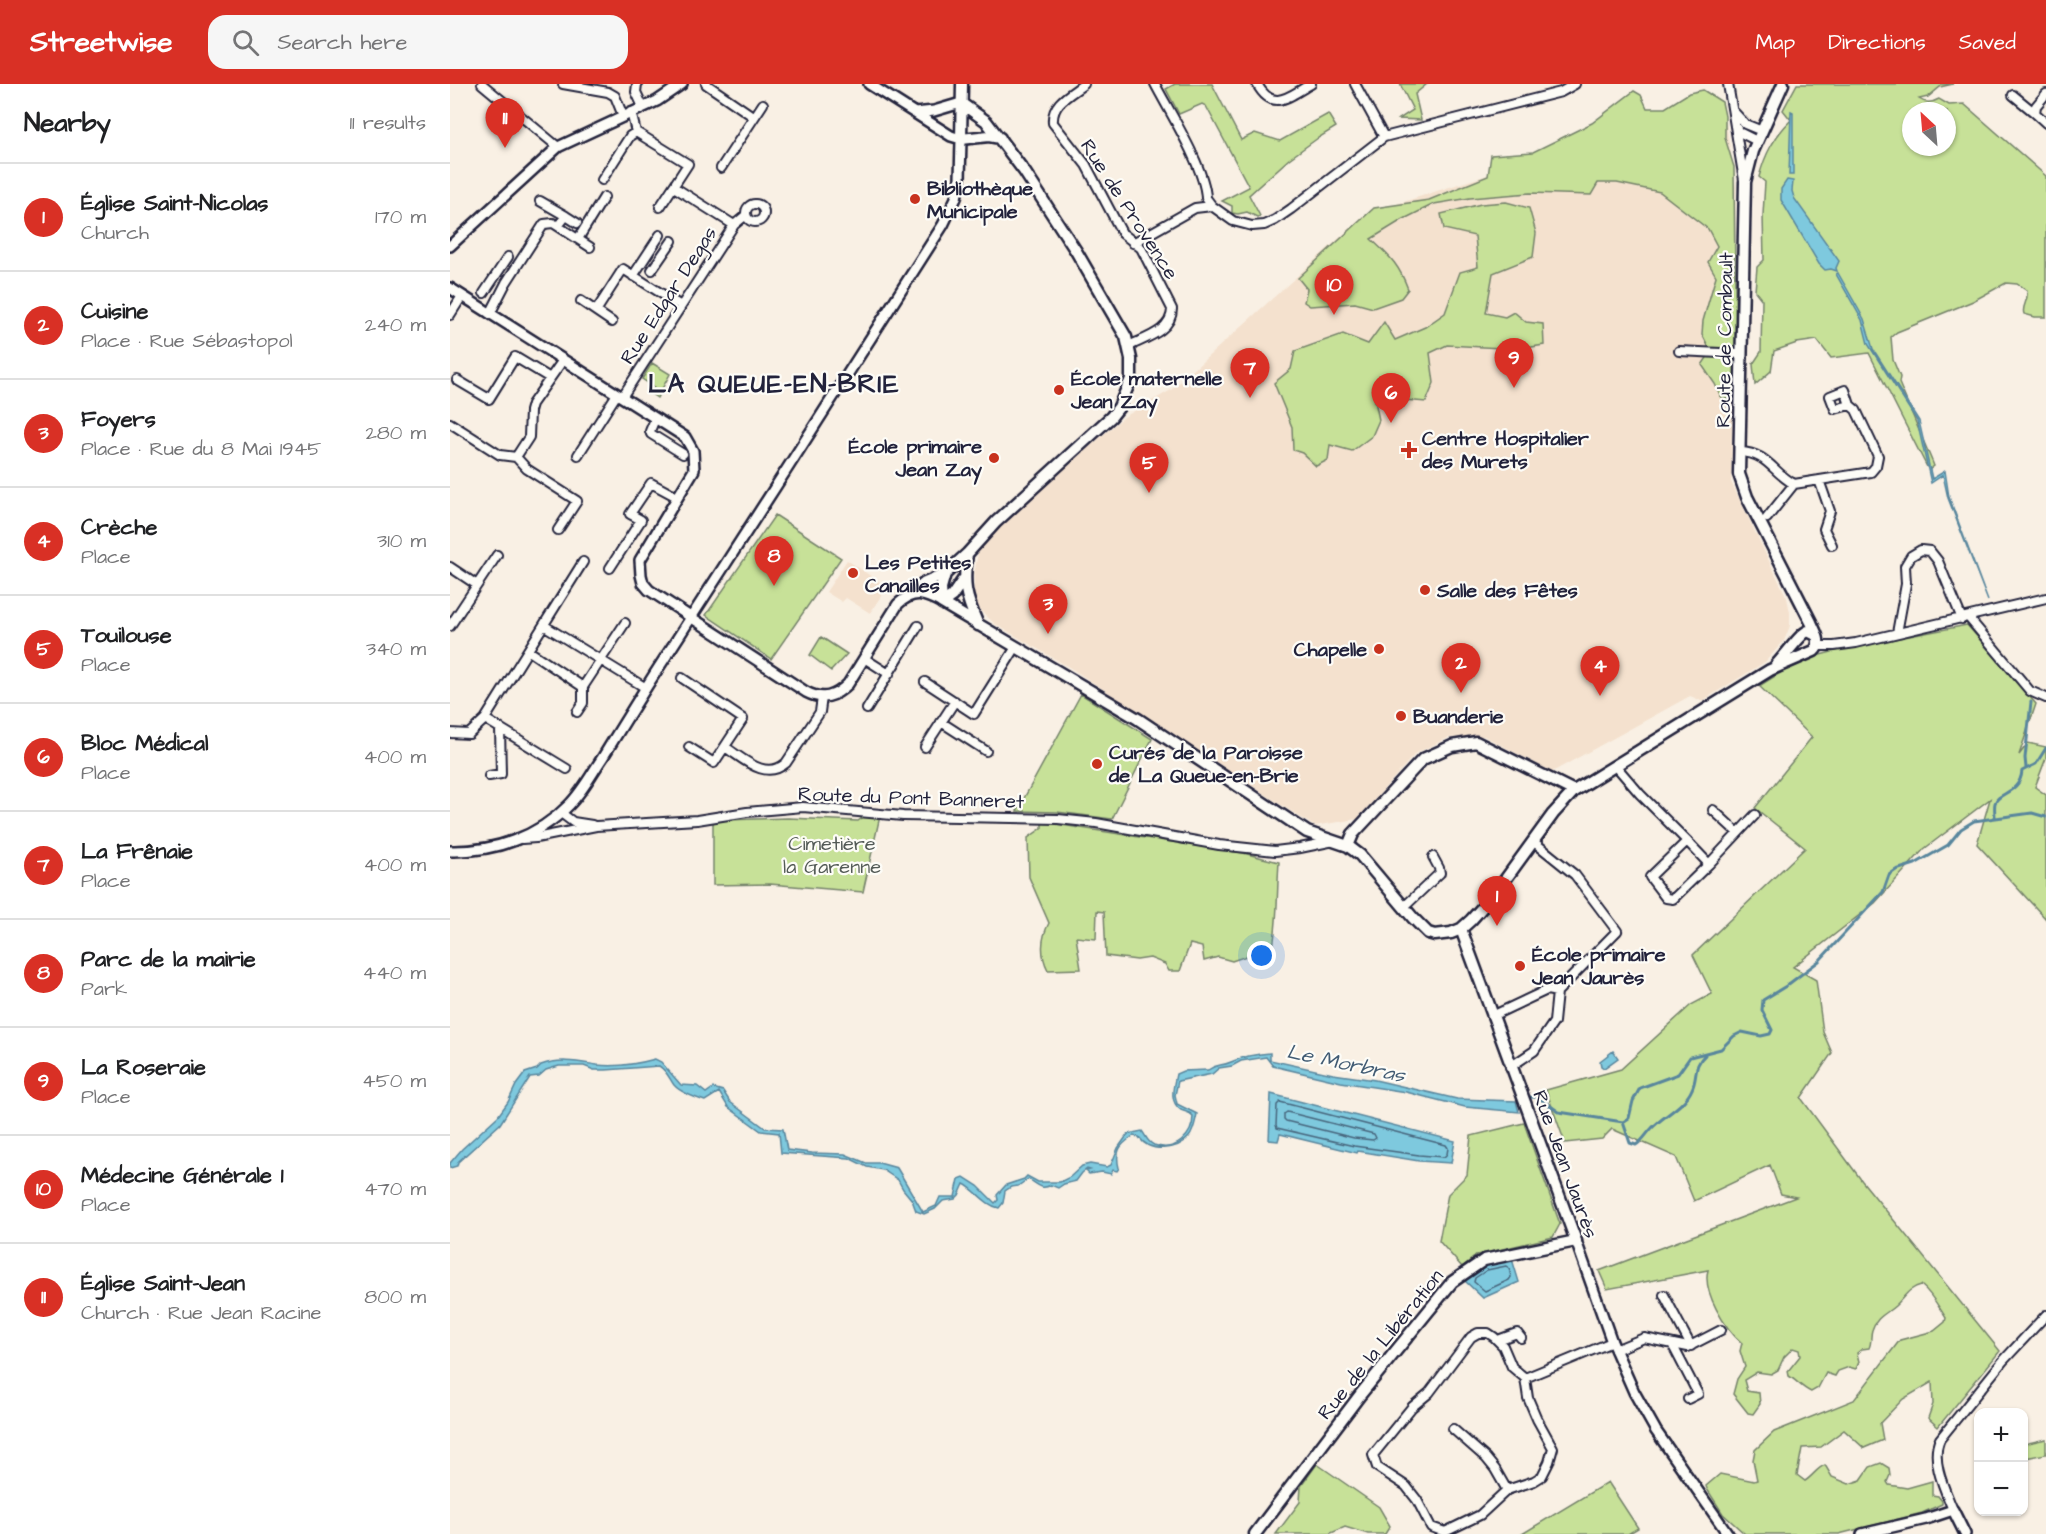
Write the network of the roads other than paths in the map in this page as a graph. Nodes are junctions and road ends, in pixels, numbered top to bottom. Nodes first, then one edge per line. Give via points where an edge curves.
1 (482, 84) edge
2 (563, 84) edge
3 (637, 84) edge
4 (682, 84) edge
5 (706, 84) edge
6 (869, 84) edge
7 (962, 84) edge
8 (1084, 84) edge
9 (1155, 84) edge
10 (1257, 84) edge
11 (1311, 84) edge
12 (1355, 84) edge
13 (1575, 84) edge
14 (1728, 84) edge
15 (1783, 84) edge
16 (2046, 94) edge
17 (2013, 95) dead end
18 (961, 103) junction
19 (763, 104) dead end
20 (644, 107) junction
21 (1733, 111) junction
22 (915, 113) junction
23 (2035, 113) junction
24 (627, 114) junction
25 (754, 117) junction
26 (2046, 123) edge
27 (1734, 125) junction
28 (636, 132) junction
29 (1760, 136) junction
30 (1384, 137) junction
31 (1000, 138) junction
32 (961, 139) junction
33 (558, 147) junction
34 (722, 168) dead end
35 (602, 180) dead end
36 (1745, 182) junction
37 (674, 187) junction
38 (604, 197) dead end
39 (540, 201) dead end
40 (1212, 206) junction
41 (660, 207) dead end
42 (746, 215) dead end
43 (566, 216) junction
44 (577, 223) dead end
45 (734, 225) junction
46 (558, 226) junction
47 (660, 235) dead end
48 (578, 239) junction
49 (672, 241) dead end
50 (1133, 243) junction
51 (450, 246) edge
52 (590, 247) dead end
53 (648, 253) junction
54 (508, 257) dead end
55 (659, 259) junction
56 (652, 270) dead end
57 (633, 276) junction
58 (495, 277) junction
59 (506, 283) junction
60 (450, 288) edge
61 (484, 293) dead end
62 (462, 296) junction
63 (581, 301) dead end
64 (681, 306) junction
65 (596, 311) junction
66 (490, 314) junction
67 (450, 315) edge
68 (612, 322) dead end
69 (1129, 346) junction
70 (1679, 351) dead end
71 (1741, 354) junction
72 (563, 360) junction
73 (549, 378) junction
74 (457, 380) dead end
75 (619, 396) junction
76 (1850, 405) dead end
77 (656, 419) junction
78 (450, 423) edge
79 (1740, 452) junction
80 (683, 454) dead end
81 (579, 455) dead end
82 (516, 457) junction
83 (1819, 480) junction
84 (1794, 484) junction
85 (677, 497) junction
86 (1767, 518) dead end
87 (558, 530) dead end
88 (1832, 545) dead end
89 (967, 554) junction
90 (497, 555) dead end
91 (583, 562) dead end
92 (450, 567) edge
93 (610, 568) dead end
94 (945, 574) junction
95 (963, 580) junction
96 (477, 585) junction
97 (1795, 590) junction
98 (2046, 598) edge
99 (903, 599) junction
100 (942, 603) junction
101 (692, 618) junction
102 (1965, 618) junction
103 (624, 623) dead end
104 (978, 625) junction
105 (450, 626) edge
106 (545, 626) junction
107 (918, 626) dead end
108 (1897, 633) junction
109 (1816, 634) junction
110 (1800, 637) junction
111 (1016, 647) junction
112 (1814, 649) junction
113 (529, 651) junction
114 (864, 658) junction
115 (600, 661) junction
116 (1770, 670) junction
117 (889, 674) junction
118 (682, 678) dead end
119 (925, 682) dead end
120 (583, 687) junction
121 (646, 688) junction
122 (822, 698) junction
123 (2046, 698) edge
124 (955, 701) junction
125 (867, 709) dead end
126 (577, 712) dead end
127 (485, 719) junction
128 (941, 722) junction
129 (500, 728) junction
130 (450, 733) edge
131 (689, 747) dead end
132 (725, 747) junction
133 (925, 747) dead end
134 (987, 751) dead end
135 (1615, 765) junction
136 (567, 769) dead end
137 (489, 776) dead end
138 (1574, 791) junction
139 (1713, 810) dead end
140 (561, 813) junction
141 (1755, 815) dead end
142 (596, 826) junction
143 (1307, 832) junction
144 (1738, 833) junction
145 (520, 839) junction
146 (1687, 841) junction
147 (1534, 842) junction
148 (1341, 843) junction
149 (1300, 848) junction
150 (450, 850) edge
151 (1433, 857) dead end
152 (1709, 864) junction
153 (1404, 907) junction
154 (1461, 929) junction
155 (1557, 992) junction
156 (1492, 1016) junction
157 (1510, 1067) junction
158 (1576, 1241) junction
159 (1664, 1295) dead end
160 (2046, 1315) edge
161 (1721, 1330) dead end
162 (1521, 1338) dead end
163 (1498, 1340) junction
164 (1672, 1344) junction
165 (1613, 1346) junction
166 (1691, 1346) junction
167 (1525, 1378) junction
168 (1688, 1399) dead end
169 (1453, 1429) dead end
170 (1507, 1490) junction
171 (1953, 1510) junction
172 (1255, 1534) edge
173 (1728, 1534) edge
174 (1862, 1534) edge
175 (1965, 1534) edge

1 - 33 street
2 - 24 street via 608,92
3 - 20 street via 636,92
4 - 20 street
5 - 25 street
6 - 22 street
7 - 18 main road
8 - 50 street, Rue de Provence via 1056,107 1053,123 1086,165 1122,233
9 - 40 street via 1199,169 1206,198
10 - 11 street via 1272,100 1282,100
12 - 30 street
13 - 30 street via 1561,92
14 - 21 street
15 - 29 main road, Route de Combault
16 - 23 street
17 - 23 street
18 - 22 street
18 - 31 main road via 986,121
18 - 32 main road
19 - 25 street
20 - 24 street
21 - 27 street
21 - 29 street
22 - 32 street
23 - 26 street
24 - 28 street
24 - 33 street
25 - 34 street
27 - 29 street via 1739,132
27 - 36 street
28 - 35 street
28 - 37 street via 688,164
29 - 36 main road, Route de Combault
30 - 40 street via 1275,220 1252,226 1241,224
31 - 32 main road
31 - 69 main road via 1047,204
32 - 101 street via 958,189 943,225
33 - 51 street
36 - 71 main road, Route de Combault
37 - 41 street
37 - 45 street
38 - 48 street
39 - 43 street
40 - 50 street via 1195,208
42 - 45 street, Rue Edgar Degas
43 - 44 street
43 - 46 street
45 - 64 street, Rue Edgar Degas
46 - 48 street
46 - 59 street via 544,224
47 - 53 street
48 - 52 street
49 - 55 street
50 - 69 street, Rue de Provence via 1141,249 1172,312 1166,326
53 - 55 street
53 - 57 street
54 - 58 street
55 - 56 street
57 - 64 street
57 - 65 street via 623,269
58 - 59 street
58 - 61 street
59 - 66 street
60 - 62 street
62 - 66 street
62 - 67 street
63 - 65 street
64 - 75 street, Rue Edgar Degas
65 - 68 street
66 - 72 street
69 - 89 main road via 1131,379 1119,407
70 - 71 street
71 - 79 main road, Route de Combault
72 - 73 street
72 - 75 street
73 - 74 street via 515,357 489,399
73 - 82 street via 532,404 529,437
75 - 77 street
75 - 81 street, Rue Edgar Degas
76 - 83 street via 1878,456 1876,466 1867,474
77 - 80 street via 651,434
77 - 85 street via 685,437 693,451 694,470
78 - 82 street via 500,455
79 - 84 street via 1755,454
79 - 97 main road, Route de Combault via 1739,474 1746,497
82 - 87 street via 577,501
83 - 84 street
83 - 88 street via 1830,511 1824,529
84 - 86 street
85 - 93 street via 651,483 630,514 641,520
85 - 101 street via 640,560 641,575 649,590
89 - 94 main road
89 - 95 main road
90 - 96 street
91 - 106 street
92 - 96 street
94 - 99 street via 920,585
94 - 100 main road
95 - 100 main road
95 - 104 main road
96 - 105 street
97 - 109 main road, Route de Combault
97 - 110 main road, Route de Combault via 1803,622
98 - 102 street
99 - 100 street via 923,594
99 - 114 street
100 - 104 main road
101 - 121 street
101 - 122 street via 806,692
102 - 108 street
102 - 108 street via 1938,561 1930,551 1921,550 1905,566 1906,584
102 - 123 street via 2030,691
103 - 115 street
104 - 111 main road
106 - 113 street
106 - 115 street
107 - 117 street
108 - 112 street
109 - 110 main road via 1808,631
109 - 112 main road via 1819,640
110 - 112 main road via 1801,650
110 - 116 main road
111 - 124 street via 974,714
111 - 143 main road via 1138,719
112 - 116 main road
113 - 120 street
113 - 127 street
114 - 117 street
114 - 122 street via 843,690
115 - 120 street
115 - 121 street
116 - 135 main road
117 - 125 street
118 - 132 street via 743,719
119 - 124 street
120 - 126 street via 583,703
121 - 140 street via 587,782
122 - 132 street via 820,712 780,768 763,770
124 - 128 street
127 - 129 street
127 - 130 street via 469,734
128 - 133 street
128 - 134 street
129 - 136 street
129 - 137 street via 501,774
131 - 132 street via 714,763
135 - 138 main road
135 - 146 street
138 - 147 main road
138 - 148 main road via 1476,742 1452,746 1423,759
139 - 144 street
140 - 142 street via 573,822
140 - 145 street
141 - 144 street
142 - 145 street, Route du Pont Banneret
142 - 149 street, Route du Pont Banneret via 697,820 803,807 903,816 1058,819 1219,845 1275,851
143 - 148 main road
143 - 149 street via 1309,840
144 - 152 street
145 - 150 street via 481,850
146 - 152 street
146 - 152 street via 1650,877 1666,898 1673,899
147 - 154 main road via 1497,891
147 - 155 street via 1575,875 1617,931
148 - 149 street, Route du Pont Banneret
148 - 153 main road via 1360,855
151 - 153 street via 1440,873
153 - 154 main road via 1428,933
154 - 156 main road, Rue Jean Jaurès
155 - 156 street via 1547,990
155 - 157 street via 1554,1022 1534,1051
156 - 157 main road, Rue Jean Jaurès
157 - 158 main road, Rue Jean Jaurès
158 - 165 street, Rue Jean Jaurès
158 - 172 main road, Rue de la Libération via 1484,1260 1459,1276 1360,1395
159 - 166 street
160 - 171 street via 2002,1361 1940,1439 1938,1465
161 - 166 street
162 - 163 street via 1517,1333
163 - 167 street via 1512,1367
163 - 170 street via 1488,1333 1471,1337 1373,1458 1379,1469 1408,1488 1429,1524 1439,1531 1454,1529 1480,1515
164 - 165 street via 1644,1338
164 - 166 street
164 - 168 street via 1698,1394
165 - 167 street
165 - 173 street, Rue Jean Jaurès via 1651,1423
167 - 170 street via 1528,1398 1553,1451 1539,1479
169 - 170 street via 1486,1458
171 - 174 street
171 - 175 street

